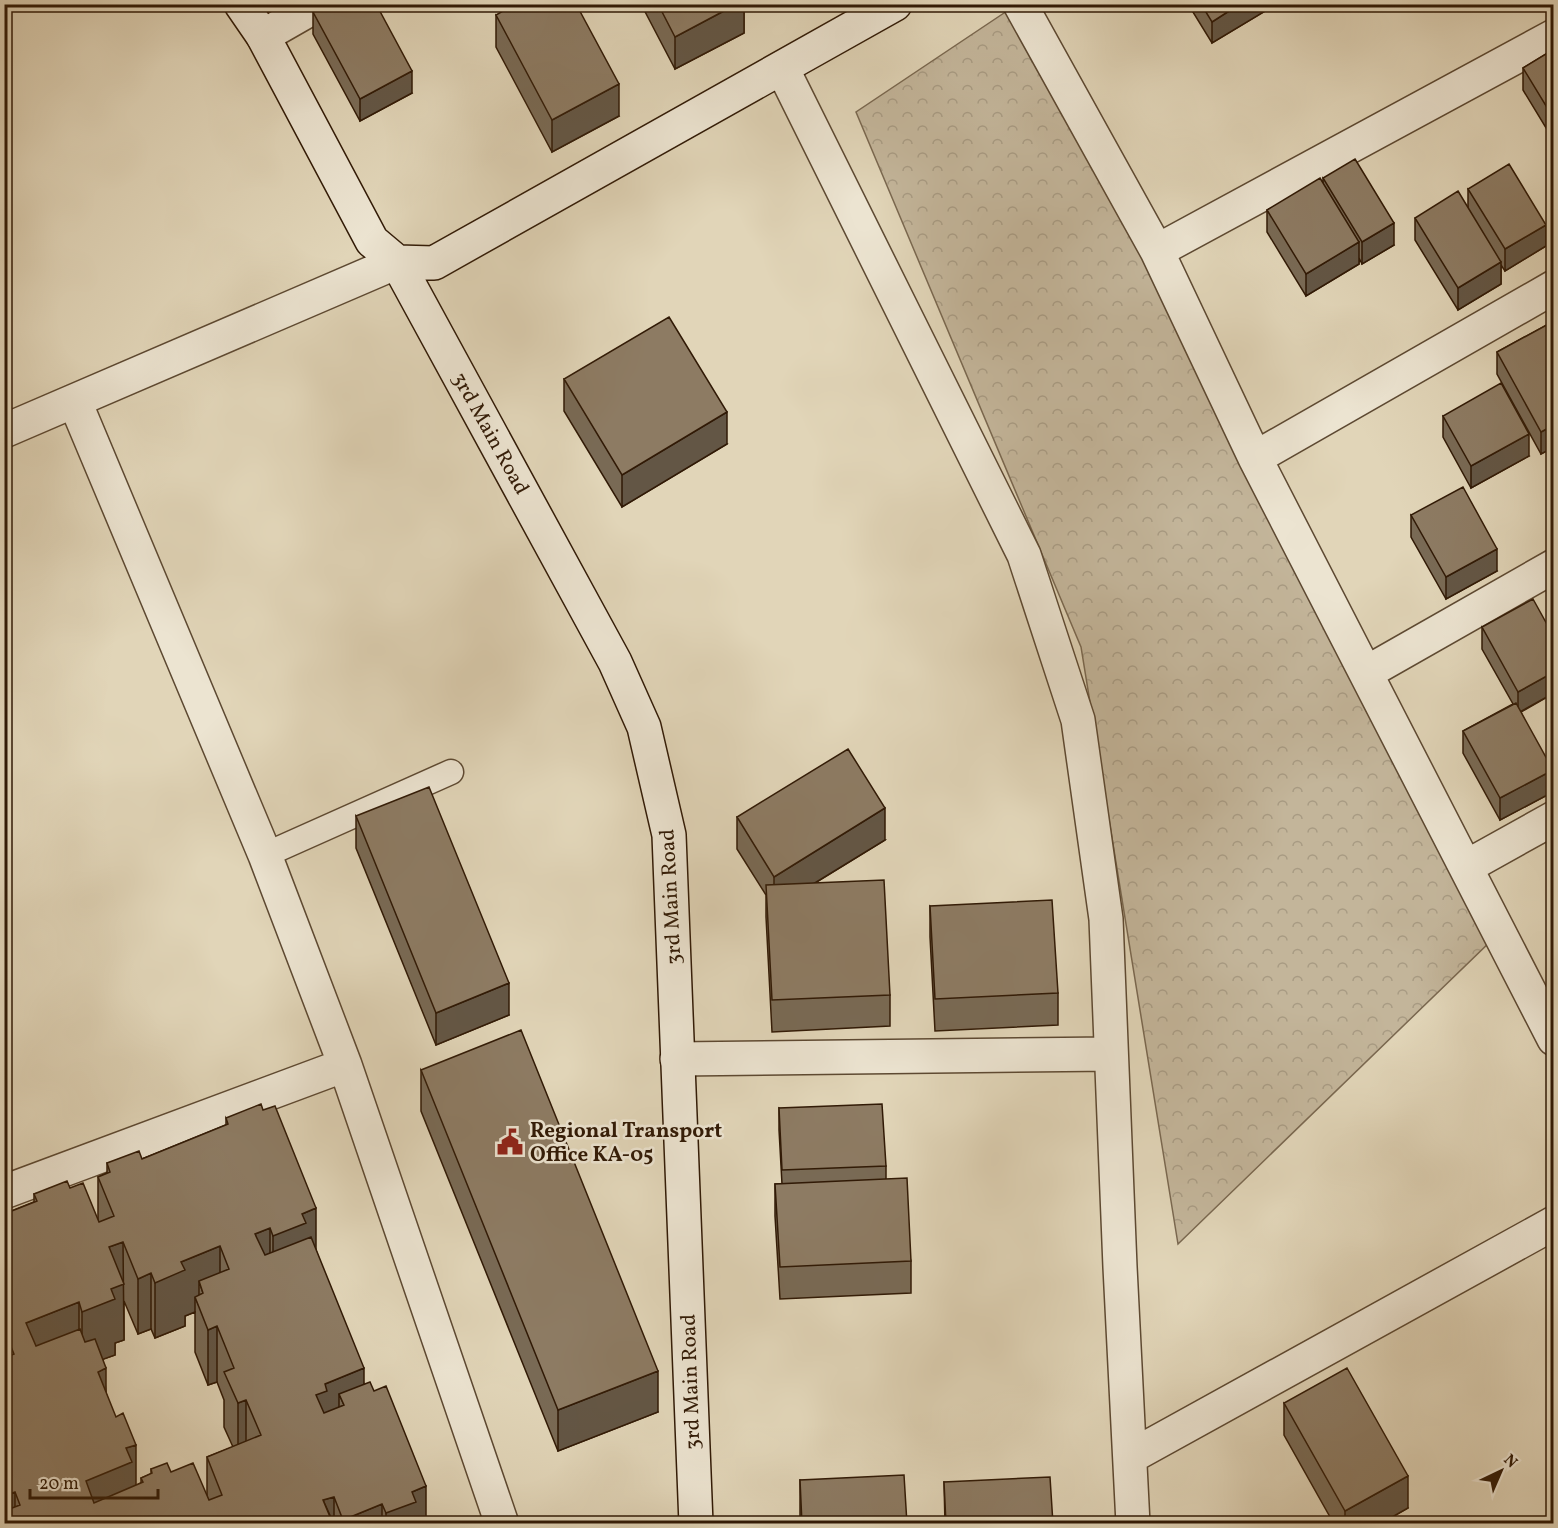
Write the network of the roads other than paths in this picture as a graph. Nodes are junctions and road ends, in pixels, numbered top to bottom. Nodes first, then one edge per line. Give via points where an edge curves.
1 (241, 4) edge
2 (319, 4) edge
3 (895, 4) edge
4 (1020, 4) edge
5 (263, 36) junction
6 (1554, 36) edge
7 (782, 68) junction
8 (1157, 251) junction
9 (398, 262) junction
10 (1554, 287) edge
11 (75, 402) junction
12 (4, 431) edge
13 (1255, 458) junction
14 (1554, 566) edge
15 (1366, 673) junction
16 (451, 772) dead end
17 (1554, 818) edge
18 (265, 855) junction
19 (1466, 867) junction
20 (1554, 1039) edge
21 (1111, 1054) junction
22 (677, 1059) junction
23 (345, 1065) junction
24 (4, 1192) edge
25 (1554, 1223) edge
26 (1130, 1457) junction
27 (502, 1524) edge
28 (696, 1524) edge
29 (1133, 1524) edge

1 - 5 street
2 - 5 street
3 - 7 street
4 - 8 street
5 - 9 street via 372,241
6 - 8 street
7 - 9 street via 434,263
7 - 21 street via 1024,555 1078,720 1106,919
8 - 13 street
9 - 11 street
9 - 22 street, 3rd Main Road via 615,662 644,727 669,835
10 - 13 street
11 - 12 street
11 - 18 street
13 - 15 street
14 - 15 street
15 - 19 street
16 - 18 lane
17 - 19 street
18 - 23 street
19 - 20 street
21 - 22 street
21 - 26 street
22 - 28 street, 3rd Main Road
23 - 24 street
23 - 27 street
25 - 26 street
26 - 29 street

